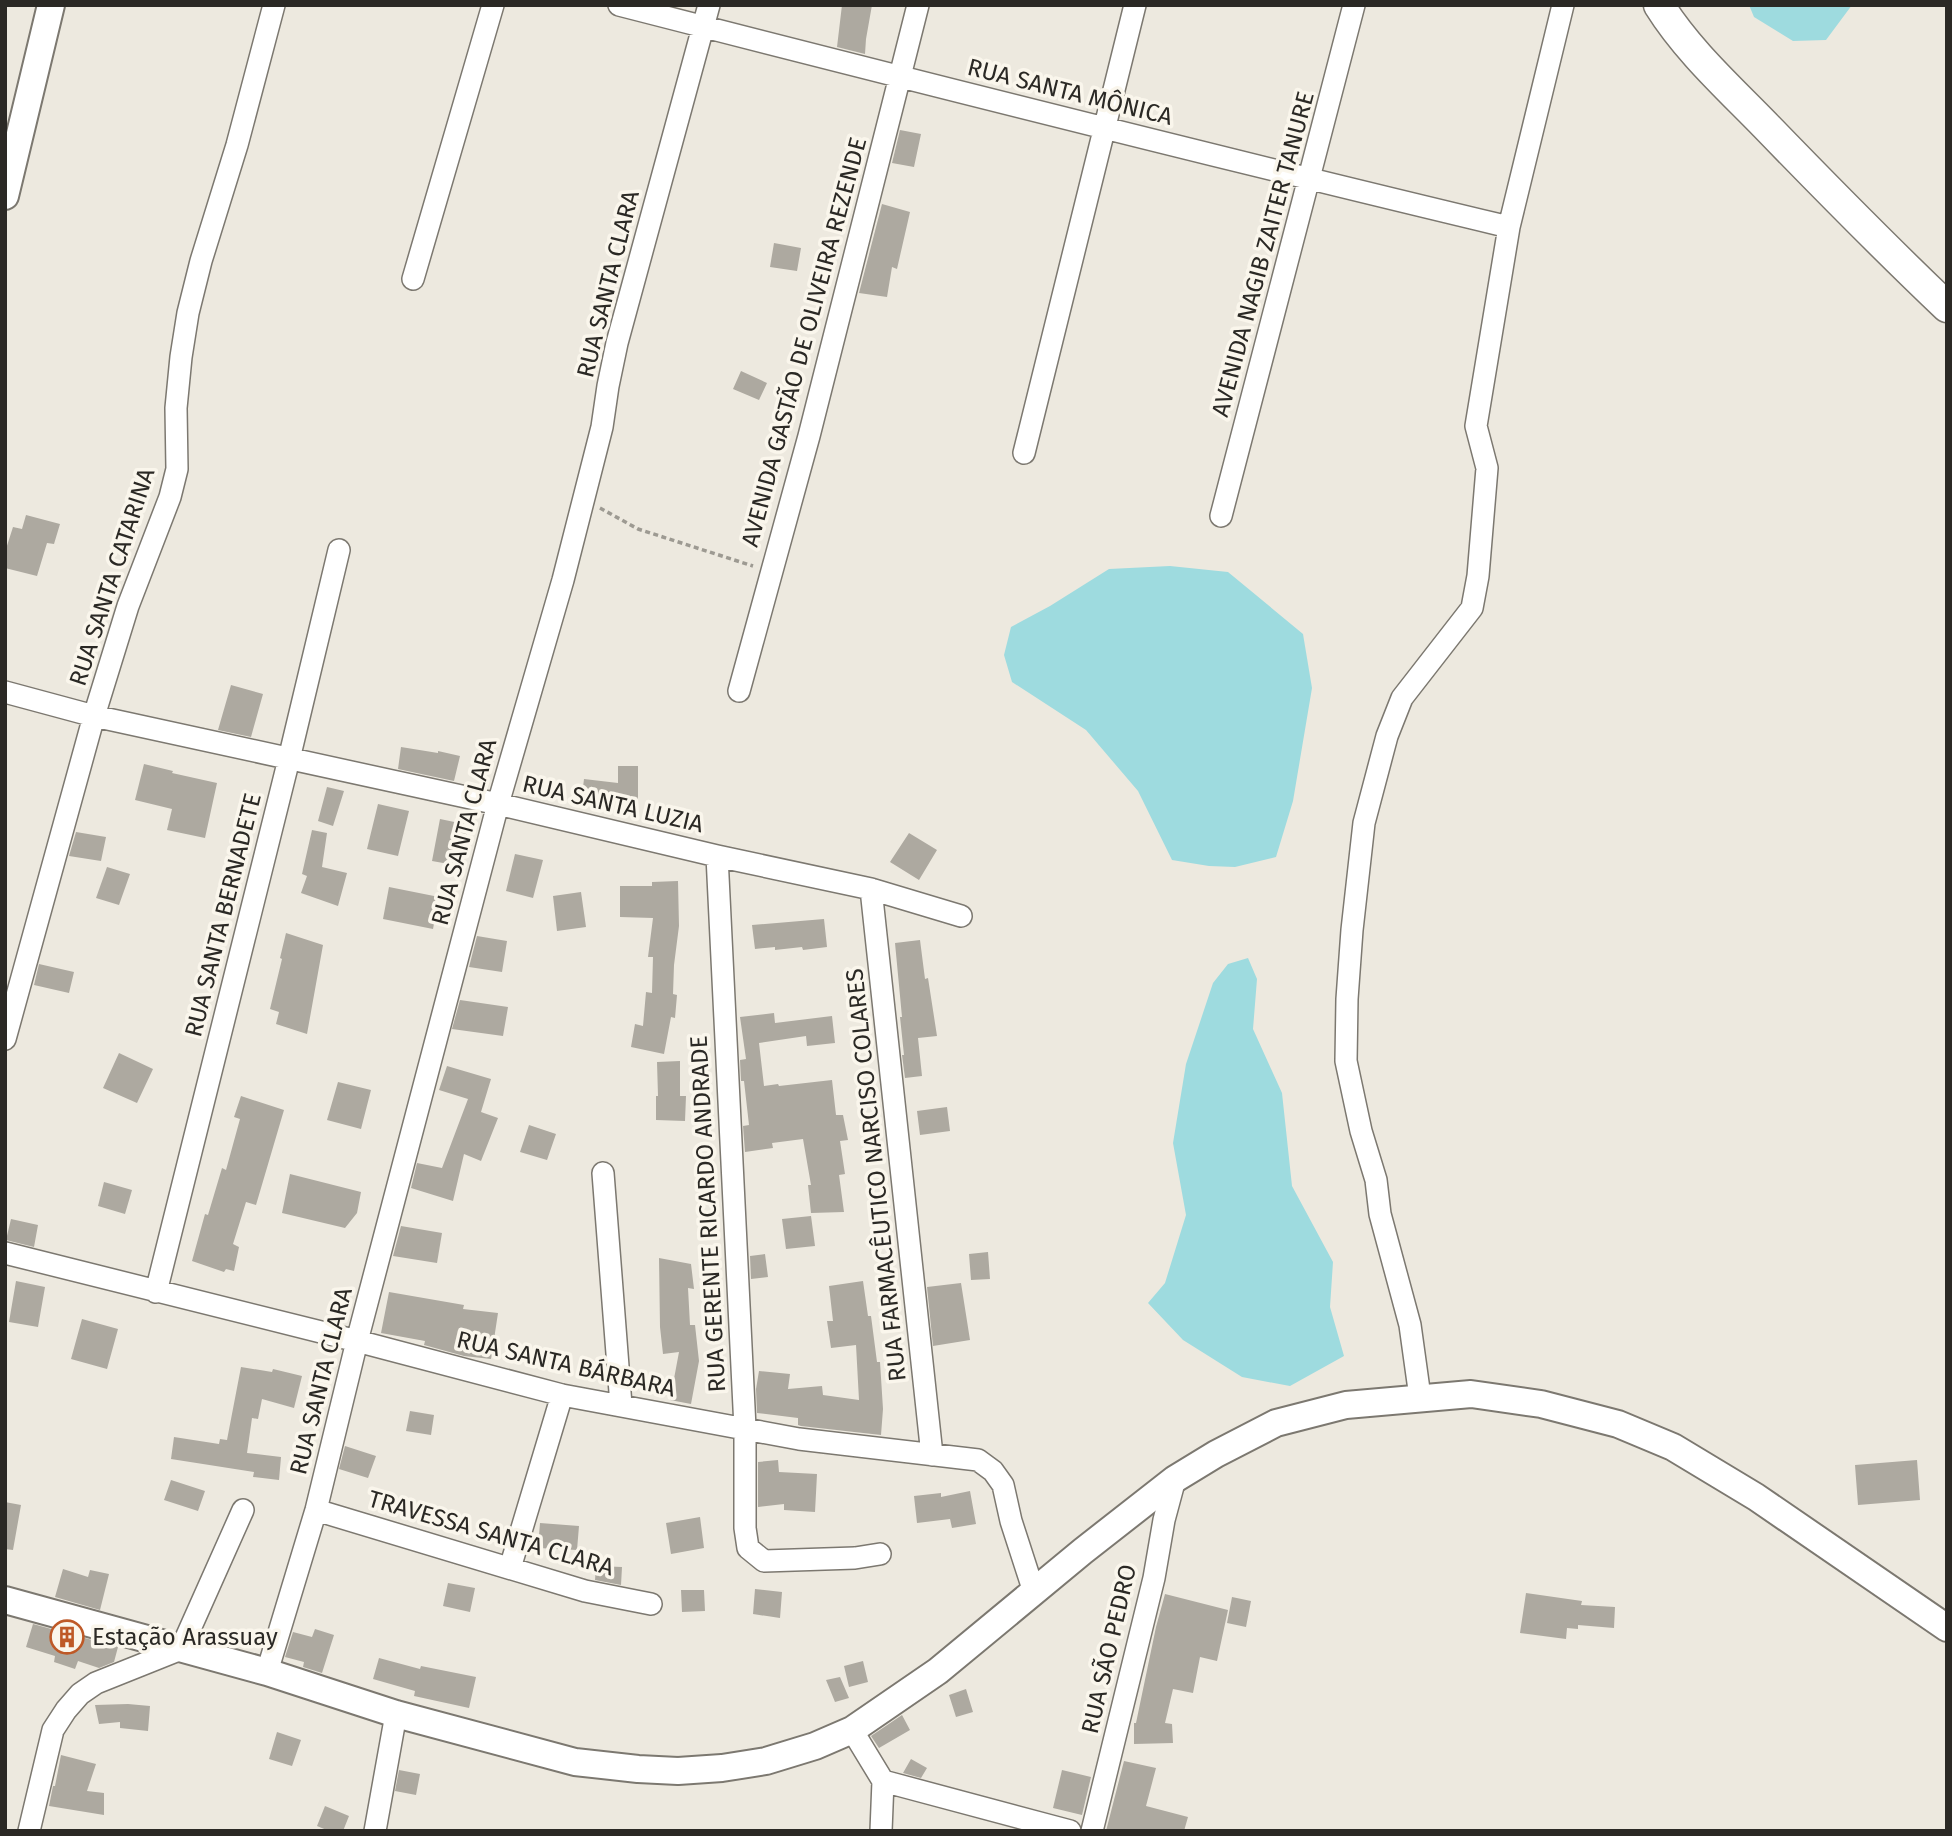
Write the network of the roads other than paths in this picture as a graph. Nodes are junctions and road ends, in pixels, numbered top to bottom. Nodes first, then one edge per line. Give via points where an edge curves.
1 (51, 5) edge
2 (275, 5) edge
3 (493, 5) edge
4 (619, 5) edge
5 (709, 5) edge
6 (918, 5) edge
7 (1135, 5) edge
8 (1354, 5) edge
9 (1563, 5) edge
10 (1658, 5) edge
11 (704, 27) junction
12 (900, 75) junction
13 (1104, 129) junction
14 (1309, 179) junction
15 (5, 196) edge
16 (1509, 227) junction
17 (413, 279) dead end
18 (1947, 307) edge
19 (1024, 453) dead end
20 (1222, 516) dead end
21 (340, 550) dead end
22 (739, 691) dead end
23 (5, 692) edge
24 (94, 716) junction
25 (289, 759) junction
26 (498, 804) junction
27 (717, 856) junction
28 (871, 889) junction
29 (961, 916) dead end
30 (5, 1039) edge
31 (603, 1173) dead end
32 (5, 1253) edge
33 (156, 1292) junction
34 (357, 1341) junction
35 (562, 1395) junction
36 (1420, 1398) junction
37 (621, 1405) junction
38 (745, 1428) junction
39 (932, 1455) junction
40 (1175, 1479) junction
41 (243, 1510) dead end
42 (316, 1510) junction
43 (880, 1554) dead end
44 (510, 1568) junction
45 (1034, 1592) junction
46 (5, 1600) edge
47 (651, 1604) dead end
48 (1947, 1628) edge
49 (181, 1648) junction
50 (267, 1672) junction
51 (396, 1714) junction
52 (852, 1730) junction
53 (883, 1782) junction
54 (29, 1831) edge
55 (375, 1831) edge
56 (881, 1831) edge
57 (1070, 1831) edge
58 (1092, 1831) edge

1 - 15 street
2 - 24 street, RUA SANTA CATARINA via 188,313 176,408 177,469 170,497 128,606
3 - 17 street
4 - 11 street, RUA SANTA MÔNICA
5 - 11 street, RUA SANTA CLARA
6 - 12 street, AVENIDA GASTÃO DE OLIVEIRA REZENDE
7 - 13 street
8 - 14 street, AVENIDA NAGIB ZAITER TANURE
9 - 16 street
10 - 18 main road via 1721,80
11 - 12 street, RUA SANTA MÔNICA
11 - 26 street, RUA SANTA CLARA via 617,343 602,427 563,580
12 - 13 street, RUA SANTA MÔNICA
12 - 22 street, AVENIDA GASTÃO DE OLIVEIRA REZENDE
13 - 14 street, RUA SANTA MÔNICA
13 - 19 street
14 - 16 street, RUA SANTA MÔNICA
14 - 20 street, AVENIDA NAGIB ZAITER TANURE
16 - 36 street via 1476,426 1487,468 1472,608 1402,698 1387,736 1364,823 1347,999 1346,1061 1410,1325
21 - 25 street, RUA SANTA BERNADETE
23 - 24 street, RUA SANTA LUZIA
24 - 25 street, RUA SANTA LUZIA
24 - 30 street, RUA SANTA CATARINA
25 - 26 street, RUA SANTA LUZIA
25 - 33 street, RUA SANTA BERNADETE
26 - 27 street, RUA SANTA LUZIA
26 - 34 street, RUA SANTA CLARA
27 - 28 street, RUA SANTA LUZIA
27 - 38 street, RUA GERENTE RICARDO ANDRADE
28 - 29 street, RUA SANTA LUZIA
28 - 39 street, RUA FARMACÊUTICO NARCISO COLARES
31 - 37 street
32 - 33 street, RUA SANTA BÁRBARA
33 - 34 street, RUA SANTA BÁRBARA
34 - 35 street, RUA SANTA BÁRBARA
34 - 42 street, RUA SANTA CLARA
35 - 37 street, RUA SANTA BÁRBARA
35 - 44 street
36 - 40 street via 1346,1405 1276,1423
36 - 48 street via 1471,1394 1541,1404 1618,1424 1673,1447 1756,1497
37 - 38 street, RUA SANTA BÁRBARA
38 - 39 street, RUA SANTA BÁRBARA
38 - 43 street, RUA GERENTE RICARDO ANDRADE via 748,1548 764,1561
39 - 45 street, RUA SANTA BÁRBARA via 978,1460 993,1471 1003,1485
40 - 45 street
40 - 58 street, RUA SÃO PEDRO
41 - 49 street
42 - 44 street, TRAVESSA SANTA CLARA
42 - 50 street, RUA SANTA CLARA
44 - 47 street, TRAVESSA SANTA CLARA via 585,1591
45 - 52 street via 938,1671
46 - 49 street
49 - 50 street
49 - 54 street via 96,1683 66,1710 53,1730
50 - 51 street
51 - 52 street via 575,1762 678,1771 766,1761
51 - 55 street
52 - 53 street
53 - 56 street
53 - 57 street

